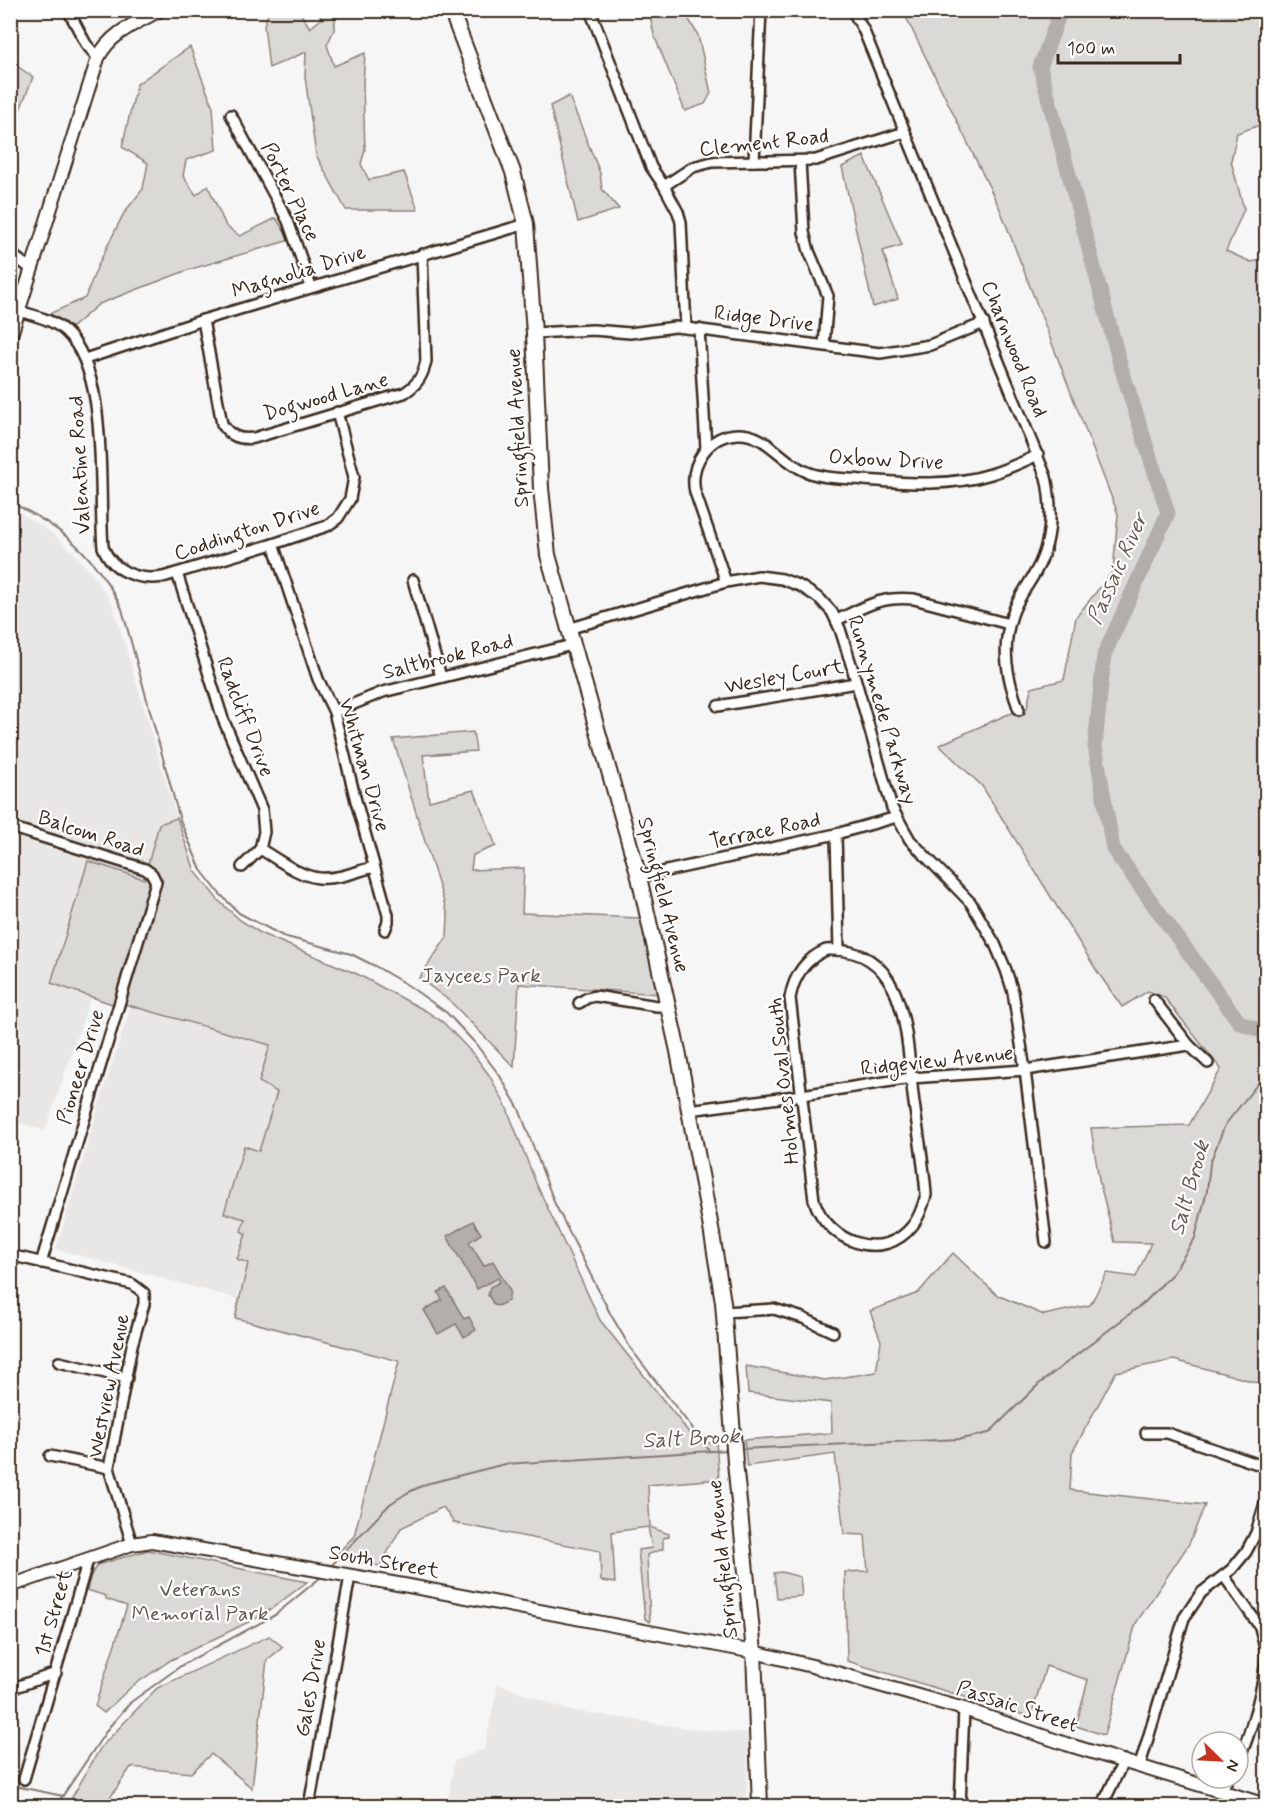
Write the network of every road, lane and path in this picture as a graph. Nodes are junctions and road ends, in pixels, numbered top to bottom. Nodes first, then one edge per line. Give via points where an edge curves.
1 (68, 10) edge
2 (160, 10) edge
3 (451, 10) edge
4 (590, 10) edge
5 (761, 10) edge
6 (852, 10) edge
7 (98, 58) junction
8 (231, 115) dead end
9 (905, 132) junction
10 (754, 161) junction
11 (800, 161) junction
12 (664, 186) junction
13 (526, 224) junction
14 (10, 253) edge
15 (422, 254) junction
16 (31, 269) junction
17 (311, 287) junction
18 (19, 311) junction
19 (203, 320) junction
20 (984, 323) junction
21 (686, 327) junction
22 (699, 329) junction
23 (534, 333) junction
24 (10, 338) edge
25 (824, 345) junction
26 (85, 359) junction
27 (337, 412) junction
28 (706, 448) junction
29 (1038, 456) junction
30 (273, 544) junction
31 (103, 547) joint
32 (177, 573) junction
33 (414, 580) dead end
34 (726, 582) junction
35 (837, 620) junction
36 (1010, 624) junction
37 (568, 629) junction
38 (572, 645) junction
39 (441, 677) junction
40 (856, 683) junction
41 (718, 706) dead end
42 (1019, 710) dead end
43 (334, 712) junction
44 (897, 817) junction
45 (10, 827) edge
46 (836, 834) junction
47 (260, 849) junction
48 (242, 867) dead end
49 (374, 867) junction
50 (639, 877) junction
51 (156, 882) joint
52 (385, 930) dead end
53 (839, 950) junction
54 (1154, 1000) dead end
55 (579, 1003) dead end
56 (668, 1006) junction
57 (1189, 1044) junction
58 (1208, 1063) dead end
59 (1025, 1070) junction
60 (911, 1078) junction
61 (802, 1095) junction
62 (689, 1110) junction
63 (1046, 1242) dead end
64 (10, 1255) edge
65 (41, 1263) junction
66 (724, 1312) junction
67 (833, 1332) dead end
68 (59, 1362) dead end
69 (127, 1378) junction
70 (1146, 1432) dead end
71 (50, 1456) dead end
72 (1266, 1467) edge
73 (109, 1468) junction
74 (1266, 1500) edge
75 (132, 1544) junction
76 (88, 1560) junction
77 (346, 1575) junction
78 (1224, 1576) junction
79 (10, 1586) edge
80 (754, 1652) junction
81 (1266, 1654) edge
82 (56, 1673) junction
83 (10, 1689) edge
84 (964, 1709) junction
85 (1249, 1730) edge
86 (1124, 1760) junction
87 (1140, 1765) junction
88 (24, 1779) dead end
89 (1190, 1780) edge
90 (1222, 1790) edge
91 (1262, 1803) edge
92 (309, 1806) edge
93 (760, 1806) edge
94 (960, 1806) edge
95 (1102, 1806) edge

1 - 7 street
2 - 7 street via 119,33
3 - 13 main road, Springfield Avenue via 513,172
4 - 12 street via 651,167
5 - 10 street
6 - 9 street, Charnwood Road
7 - 16 street
8 - 17 street, Porter Place via 288,220
9 - 11 street, Clement Road via 833,156
9 - 20 street, Charnwood Road
10 - 11 street, Clement Road
10 - 12 street, Clement Road via 703,165
11 - 25 street via 804,232 828,296
12 - 21 street via 681,222
13 - 15 street, Magnolia Drive
13 - 23 main road, Springfield Avenue
14 - 16 street
15 - 17 street, Magnolia Drive
15 - 27 street, Dogwood Lane via 426,361 421,377 404,393
16 - 18 street
17 - 19 street, Magnolia Drive
18 - 24 street
18 - 26 street, Valentine Road via 63,329
19 - 26 street, Magnolia Drive
19 - 27 street, Dogwood Lane via 222,424 233,436 254,438
20 - 25 street, Ridge Drive via 912,349 880,353
20 - 29 street, Charnwood Road
21 - 22 street, Ridge Drive
21 - 23 street, Ridge Drive via 630,333
22 - 25 street, Ridge Drive
22 - 28 street
23 - 37 main road, Springfield Avenue via 543,521 552,576
26 - 31 street, Valentine Road via 96,399
27 - 30 street, Coddington Drive via 354,477 347,506 327,526
28 - 29 street, Oxbow Drive via 727,436 746,435 764,441 788,462 825,477 926,484 976,478
28 - 34 street via 695,469 694,488
29 - 36 street, Charnwood Road via 1049,490 1050,530 1040,562 1017,602
30 - 32 street, Coddington Drive
30 - 43 street, Whitman Drive via 318,679
31 - 32 street, Coddington Drive via 115,564 134,576 149,578
32 - 47 street, Radcliff Drive via 223,719 262,810 264,832
33 - 39 street
34 - 35 street, Runnymede Parkway via 759,576 782,579 813,594
34 - 37 street, Runnymede Parkway
35 - 36 street via 877,601 900,598
35 - 40 street, Runnymede Parkway
36 - 42 street, Charnwood Road via 1006,665
37 - 38 main road, Springfield Avenue
38 - 39 street, Saltbrook Road
38 - 50 main road, Springfield Avenue
39 - 43 street, Saltbrook Road via 383,692
40 - 41 street, Wesley Court
40 - 44 street, Runnymede Parkway
43 - 49 street, Whitman Drive
44 - 46 street, Terrace Road
44 - 59 street, Runnymede Parkway via 910,840 971,903 996,944 1013,992
45 - 51 street, Balcom Road via 145,869
46 - 50 street, Terrace Road
46 - 53 street
47 - 48 street
47 - 49 street via 320,879
49 - 52 street, Whitman Drive via 388,915
50 - 56 main road, Springfield Avenue
51 - 65 street, Pioneer Drive
53 - 60 street via 867,957 895,991 902,1008
53 - 61 street, Holmes Oval South via 821,952 805,964 792,988 791,1010
54 - 57 street
55 - 56 street via 595,996
56 - 62 main road, Springfield Avenue
57 - 58 street
57 - 59 street, Ridgeview Avenue
59 - 60 street, Ridgeview Avenue
59 - 63 street, Runnymede Parkway
60 - 61 street, Ridgeview Avenue
60 - 61 street, Holmes Oval South via 926,1195 912,1227 887,1242 861,1244 841,1237 818,1210
61 - 62 street, Ridgeview Avenue
62 - 66 main road, Springfield Avenue
64 - 65 street
65 - 69 street, Westview Avenue via 136,1286 144,1293
66 - 67 street via 774,1309
66 - 80 main road, Springfield Avenue
68 - 69 street
69 - 73 street, Westview Avenue
70 - 72 street via 1167,1433
71 - 73 street
73 - 75 street, Westview Avenue
74 - 78 street via 1252,1543
75 - 76 street, South Street
75 - 77 street, South Street via 152,1542
76 - 79 street, South Street
76 - 82 street, 1st Street
77 - 80 street, South Street
77 - 92 street, Gales Drive
78 - 81 street via 1260,1627
78 - 87 street via 1201,1593 1184,1618
80 - 84 street, Passaic Street
80 - 93 main road, Springfield Avenue
81 - 85 street
82 - 83 street
82 - 88 street, 1st Street
84 - 86 street, Passaic Street
84 - 94 street
86 - 87 street, Passaic Street
86 - 95 street
87 - 89 street, Passaic Street
90 - 91 street, Passaic Street

